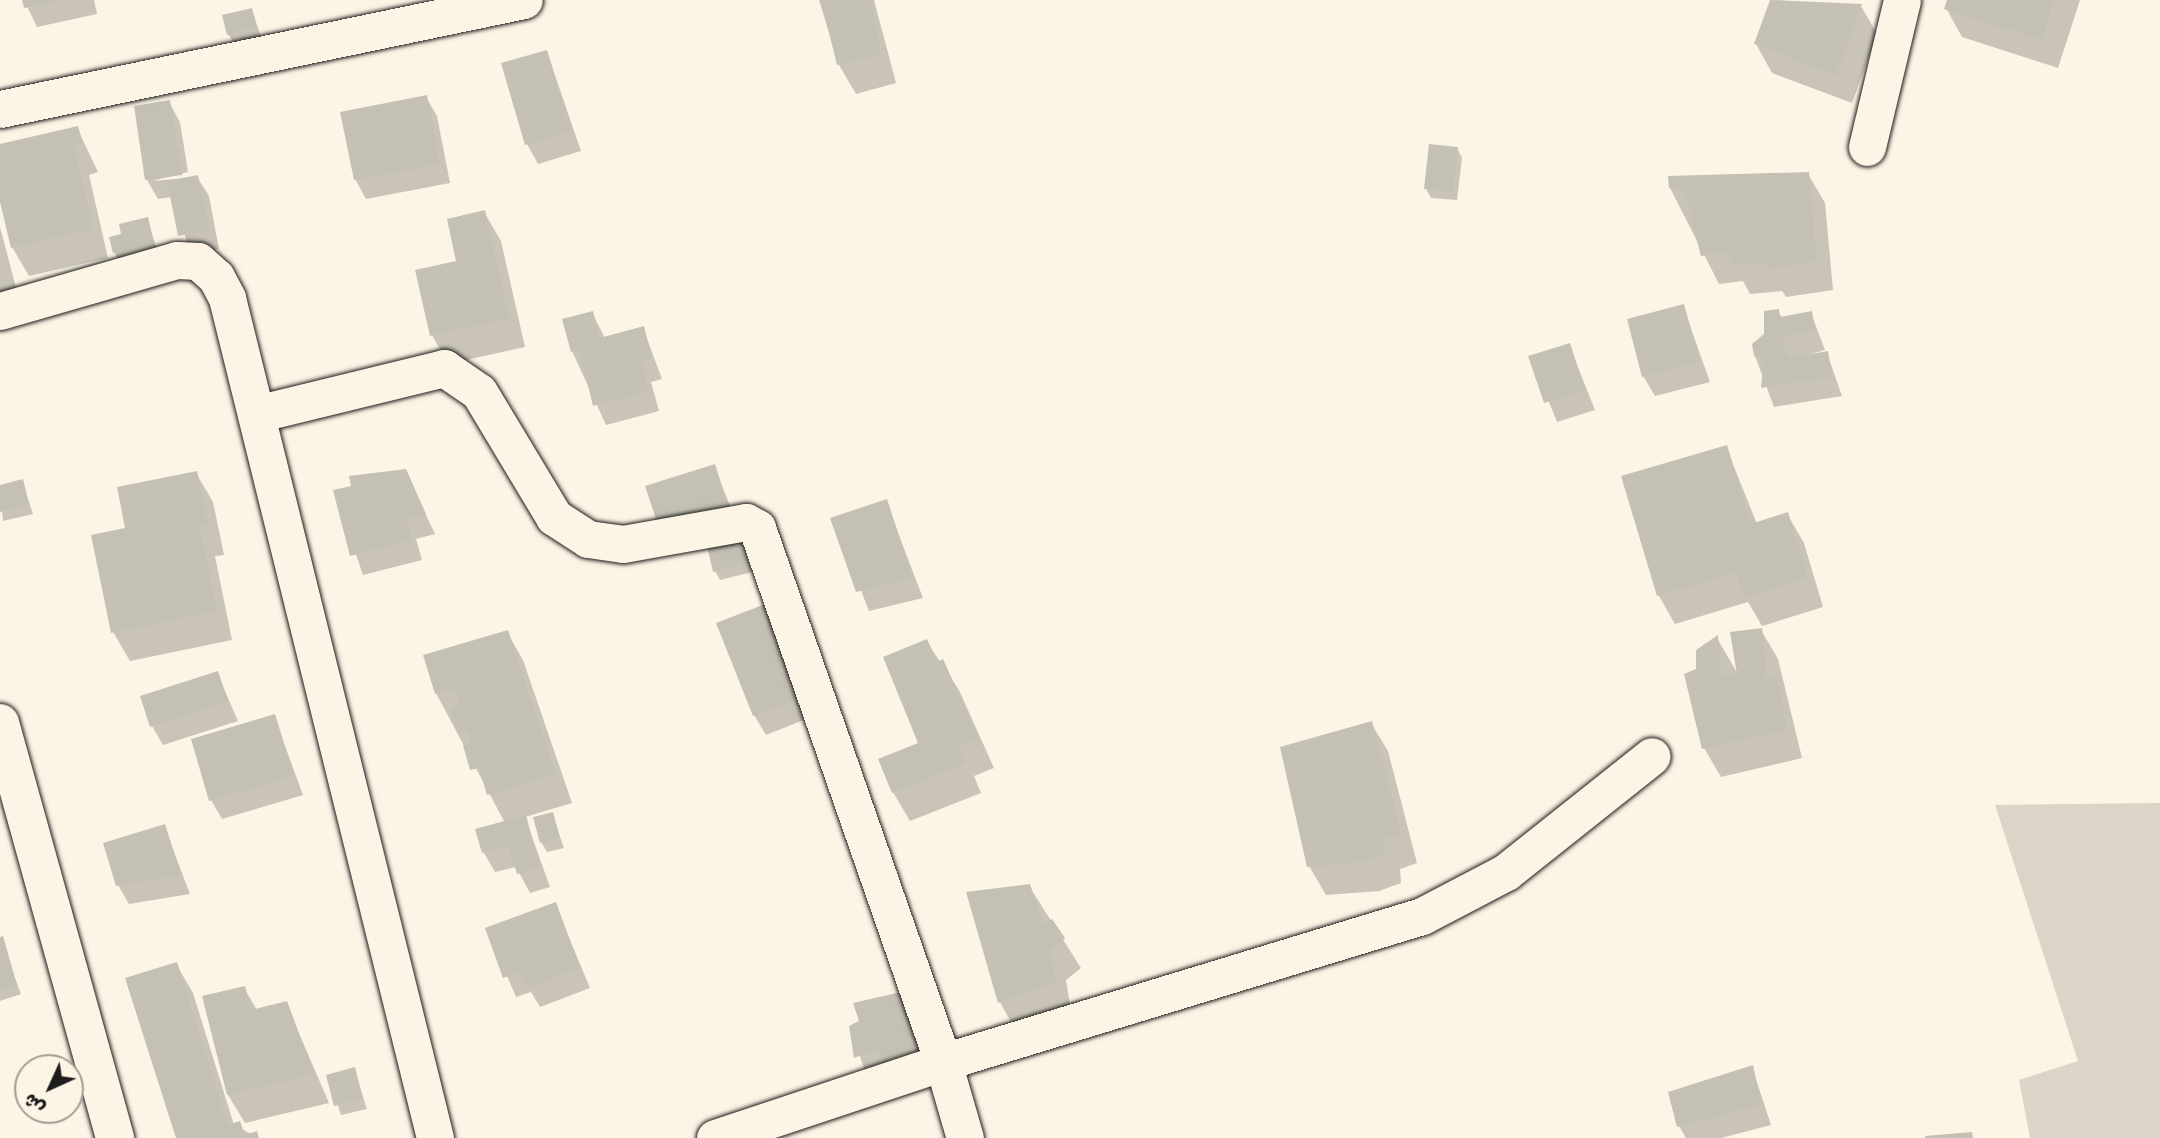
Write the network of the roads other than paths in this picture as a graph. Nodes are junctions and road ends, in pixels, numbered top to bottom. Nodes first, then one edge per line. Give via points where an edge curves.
1 (524, 0) edge
2 (1902, 0) edge
3 (0, 108) edge
4 (1867, 147) dead end
5 (0, 311) edge
6 (256, 414) junction
7 (0, 723) edge
8 (1652, 755) dead end
9 (943, 1062) junction
10 (116, 1138) edge
11 (435, 1138) edge
12 (715, 1138) edge
13 (965, 1138) edge

1 - 3 street
2 - 4 street
5 - 6 street via 177,260 198,261 227,298
6 - 9 street via 444,368 479,392 554,517 587,539 623,544 746,522 757,528
6 - 11 street
7 - 10 street
8 - 9 street via 1506,872 1422,916
9 - 12 street
9 - 13 street

